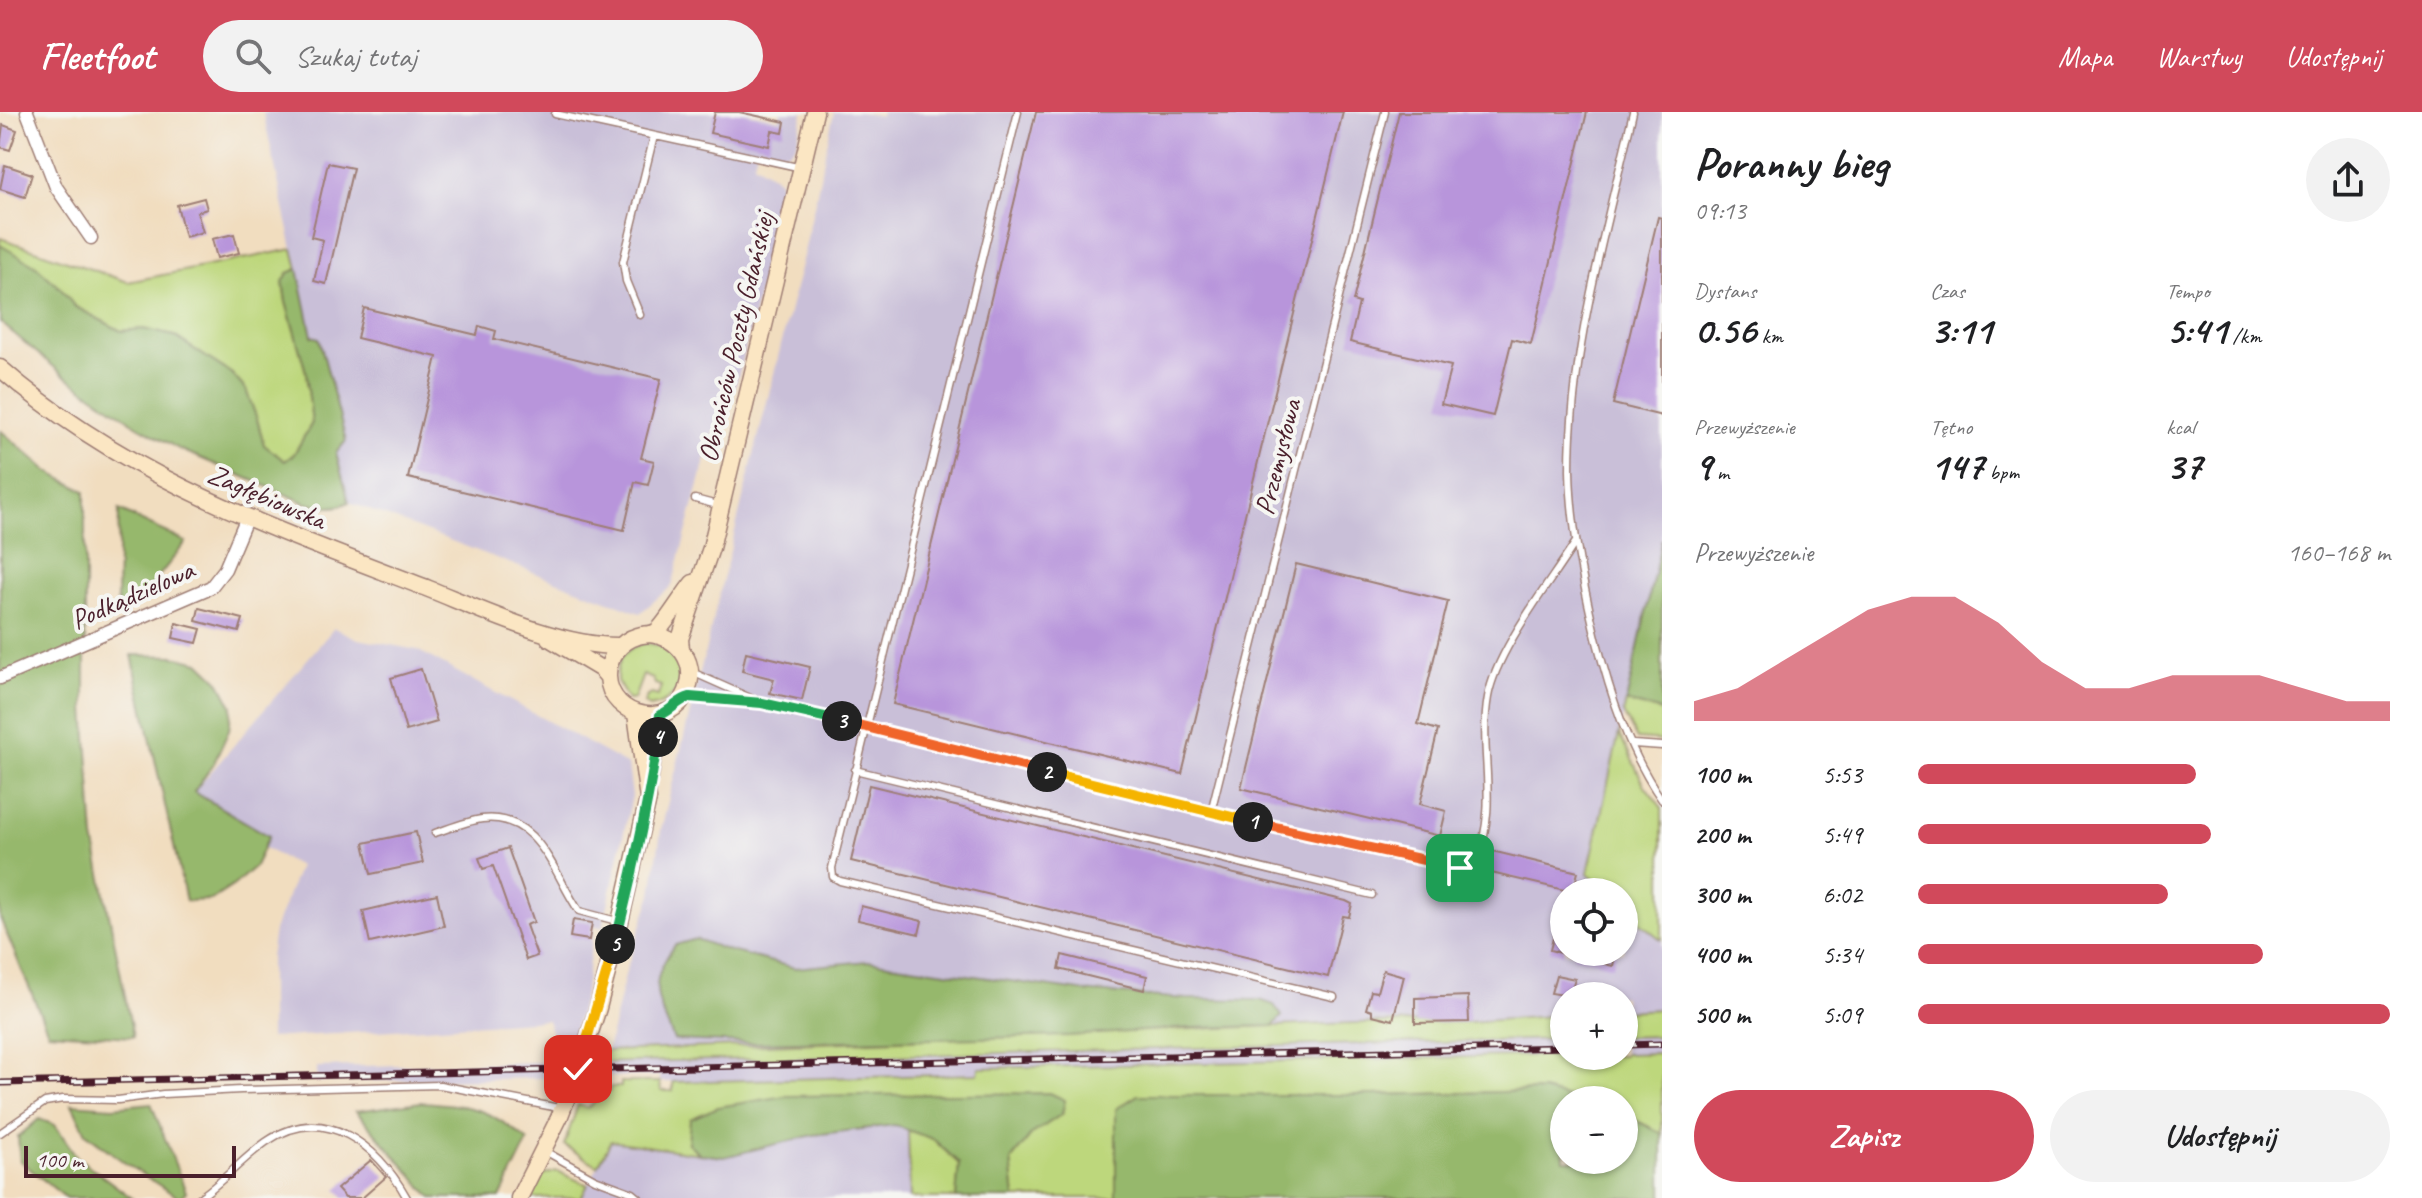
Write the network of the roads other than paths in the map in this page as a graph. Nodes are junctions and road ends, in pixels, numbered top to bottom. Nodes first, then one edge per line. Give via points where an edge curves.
1 (27, 112) edge
2 (815, 112) edge
3 (1018, 112) edge
4 (1385, 112) edge
5 (1633, 112) edge
6 (555, 114) edge
7 (654, 136) junction
8 (802, 168) junction
9 (91, 238) dead end
10 (640, 315) dead end
11 (0, 368) edge
12 (695, 499) dead end
13 (721, 506) junction
14 (247, 517) junction
15 (1575, 543) junction
16 (701, 572) junction
17 (537, 631) junction
18 (650, 634) junction
19 (620, 646) junction
20 (681, 649) junction
21 (690, 667) junction
22 (608, 677) junction
23 (0, 678) edge
24 (682, 700) junction
25 (762, 703) junction
26 (636, 714) junction
27 (660, 715) junction
28 (867, 727) junction
29 (1633, 744) junction
30 (1662, 746) edge
31 (855, 770) junction
32 (648, 786) junction
33 (1662, 800) edge
34 (1211, 812) junction
35 (435, 833) dead end
36 (1372, 895) dead end
37 (620, 922) junction
38 (1334, 997) dead end
39 (563, 1109) junction
40 (0, 1133) edge
41 (543, 1150) junction
42 (199, 1198) edge
43 (407, 1198) edge
44 (519, 1198) edge
45 (639, 1198) edge

1 - 9 street via 56,187
2 - 8 main road, Obrońców Poczty Gdańskiej
3 - 28 lane
4 - 34 lane, Przemysłowa
5 - 15 lane via 1576,380 1570,472
6 - 7 lane
7 - 8 lane
7 - 10 lane via 623,262
8 - 13 main road, Obrońców Poczty Gdańskiej
11 - 14 main road, Zagłębiowska via 65,420 126,459
12 - 13 lane
13 - 16 main road, Obrońców Poczty Gdańskiej
14 - 17 main road, Zagłębiowska
14 - 23 street, Podkądzielowa via 225,569 211,587
15 - 29 lane via 1605,672
15 - 34 lane via 1492,678 1486,726 1489,796 1473,865 1449,868
16 - 18 main road, Obrońców Poczty Gdańskiej
16 - 20 main road, Obrońców Poczty Gdańskiej
17 - 19 main road, Zagłębiowska
17 - 22 main road, Zagłębiowska
18 - 19 main road
18 - 20 main road
19 - 22 main road
20 - 21 main road
21 - 24 main road
21 - 25 lane via 696,675
22 - 26 main road via 620,704
24 - 25 lane
24 - 27 main road
25 - 28 lane
26 - 27 main road
26 - 32 main road
27 - 32 main road
28 - 31 lane
28 - 34 lane
29 - 30 lane
29 - 33 lane
31 - 36 lane
31 - 38 lane via 832,868 840,881
32 - 37 main road
35 - 37 lane via 481,819 520,827 540,844 579,911
37 - 39 main road via 598,1008
39 - 40 lane via 440,1085 241,1090 45,1102
39 - 41 main road
41 - 44 main road
41 - 45 lane
42 - 43 lane via 266,1142 305,1127 344,1132 362,1143 380,1158

